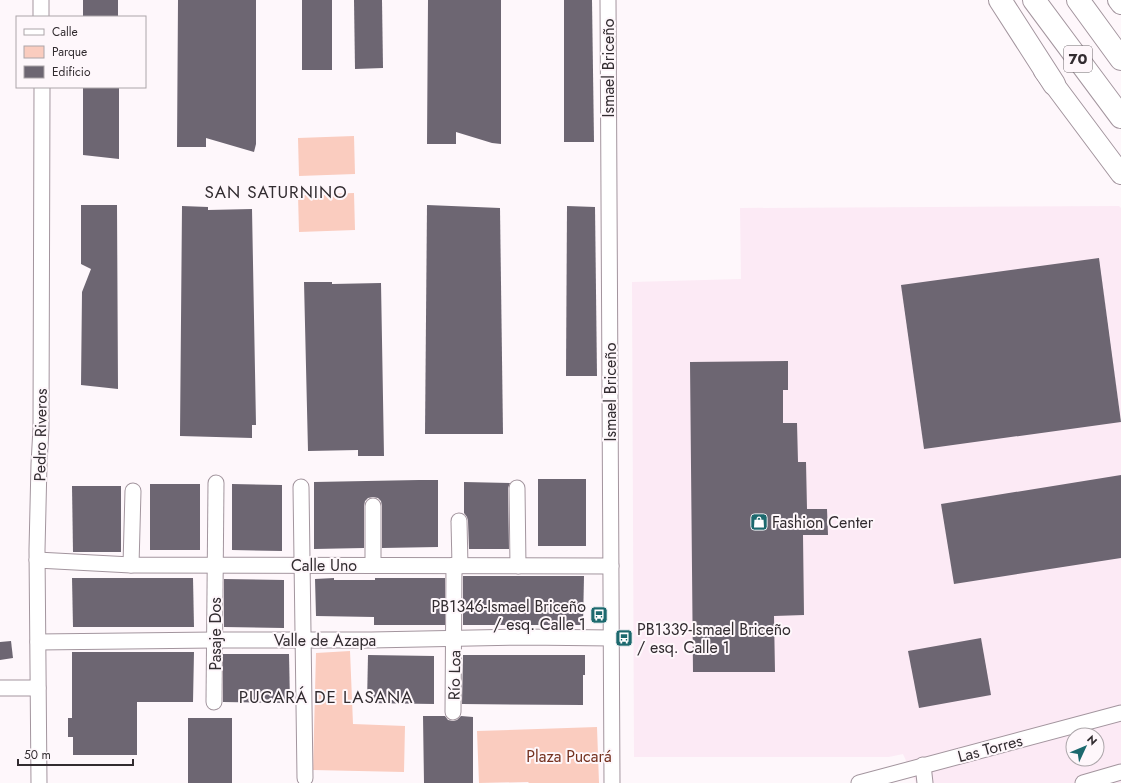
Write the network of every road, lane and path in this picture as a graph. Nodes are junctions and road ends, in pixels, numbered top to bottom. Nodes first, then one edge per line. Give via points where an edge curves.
1 (41, 0) edge
2 (608, 0) edge
3 (990, 0) edge
4 (1000, 0) edge
5 (1034, 0) edge
6 (1078, 0) edge
7 (1118, 0) edge
8 (1121, 4) edge
9 (41, 16) edge
10 (1121, 59) edge
11 (1054, 84) junction
12 (42, 88) edge
13 (1121, 117) edge
14 (1121, 174) edge
15 (216, 484) dead end
16 (301, 487) dead end
17 (517, 488) dead end
18 (133, 491) dead end
19 (373, 506) dead end
20 (459, 521) dead end
21 (37, 560) junction
22 (131, 565) junction
23 (215, 565) junction
24 (302, 565) junction
25 (373, 565) junction
26 (457, 565) junction
27 (518, 566) junction
28 (611, 566) junction
29 (612, 638) junction
30 (454, 639) junction
31 (215, 640) junction
32 (303, 640) junction
33 (38, 642) junction
34 (0, 688) edge
35 (38, 688) junction
36 (214, 702) dead end
37 (453, 712) dead end
38 (1121, 713) edge
39 (924, 765) junction
40 (1121, 772) edge
41 (305, 778) dead end
42 (39, 783) edge
43 (612, 783) edge
44 (859, 783) edge
45 (925, 783) edge
46 (1083, 783) edge

1 - 9 street
2 - 28 street, Ismael Briceño
3 - 11 main road
4 - 11 highway
5 - 13 highway, 70
6 - 10 highway, 70
7 - 8 main road
11 - 14 main road
12 - 21 street, Pedro Riveros via 41,428
15 - 23 street, Pasaje Dos
16 - 24 street
17 - 27 street
18 - 22 street
19 - 25 street
20 - 26 street, Río Loa
21 - 22 street, Calle Uno
21 - 33 street, Pedro Riveros
22 - 23 street, Calle Uno
23 - 24 street, Calle Uno
23 - 31 street, Pasaje Dos
24 - 25 street, Calle Uno
24 - 32 street
25 - 26 street, Calle Uno
26 - 27 street, Calle Uno
26 - 30 street, Río Loa
27 - 28 street, Calle Uno
28 - 29 street, Ismael Briceño
29 - 30 street, Valle de Azapa
29 - 43 street, Ismael Briceño
30 - 32 street, Valle de Azapa
30 - 37 street, Río Loa
31 - 32 street, Valle de Azapa
31 - 33 street, Valle de Azapa
31 - 36 street, Pasaje Dos
32 - 41 street
33 - 35 street, Pedro Riveros
34 - 35 street
35 - 42 street, Pedro Riveros
38 - 39 street, Las Torres
39 - 44 street, Las Torres
39 - 45 street
40 - 46 street

